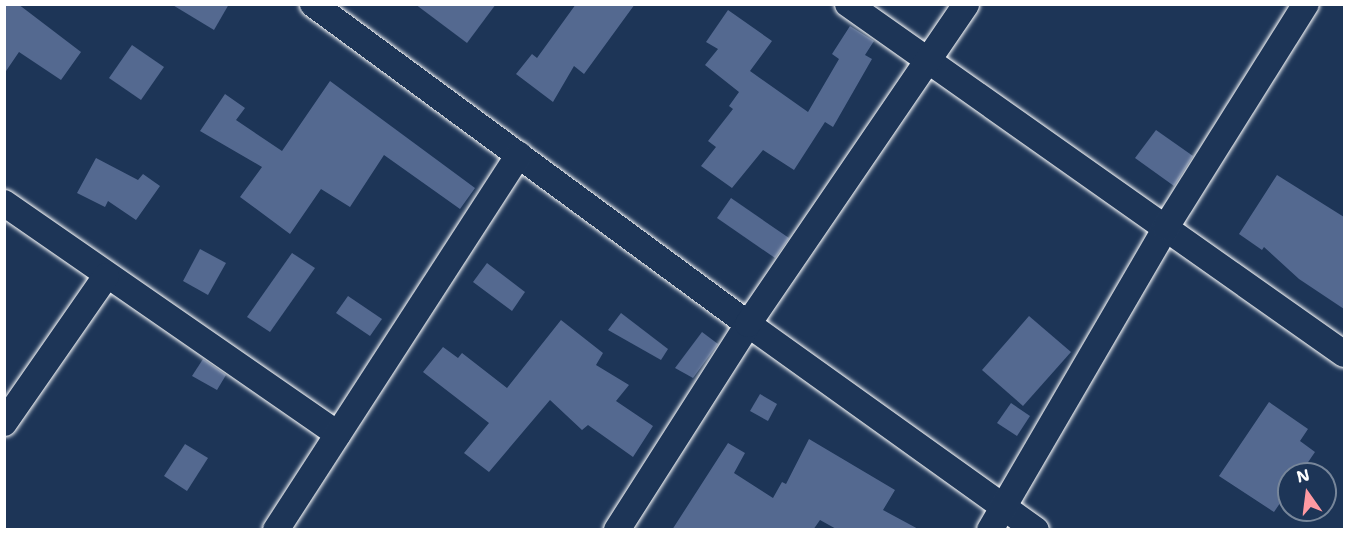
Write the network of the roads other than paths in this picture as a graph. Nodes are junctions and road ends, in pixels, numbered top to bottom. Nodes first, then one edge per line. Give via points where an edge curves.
1 (313, 4) edge
2 (848, 4) edge
3 (966, 4) edge
4 (1306, 4) edge
5 (924, 60) junction
6 (519, 155) junction
7 (4, 203) edge
8 (1166, 227) junction
9 (106, 276) junction
10 (748, 324) junction
11 (1344, 354) edge
12 (4, 423) edge
13 (338, 434) junction
14 (1004, 507) junction
15 (276, 530) edge
16 (617, 530) edge
17 (990, 530) edge
18 (1036, 530) edge

1 - 6 street
2 - 5 street
3 - 5 street
4 - 8 street
5 - 8 street
5 - 10 street
6 - 10 street
6 - 13 street
7 - 9 street
8 - 11 street
8 - 14 street
9 - 12 street
9 - 13 street
10 - 14 street
10 - 16 street
13 - 15 street
14 - 17 street
14 - 18 street

